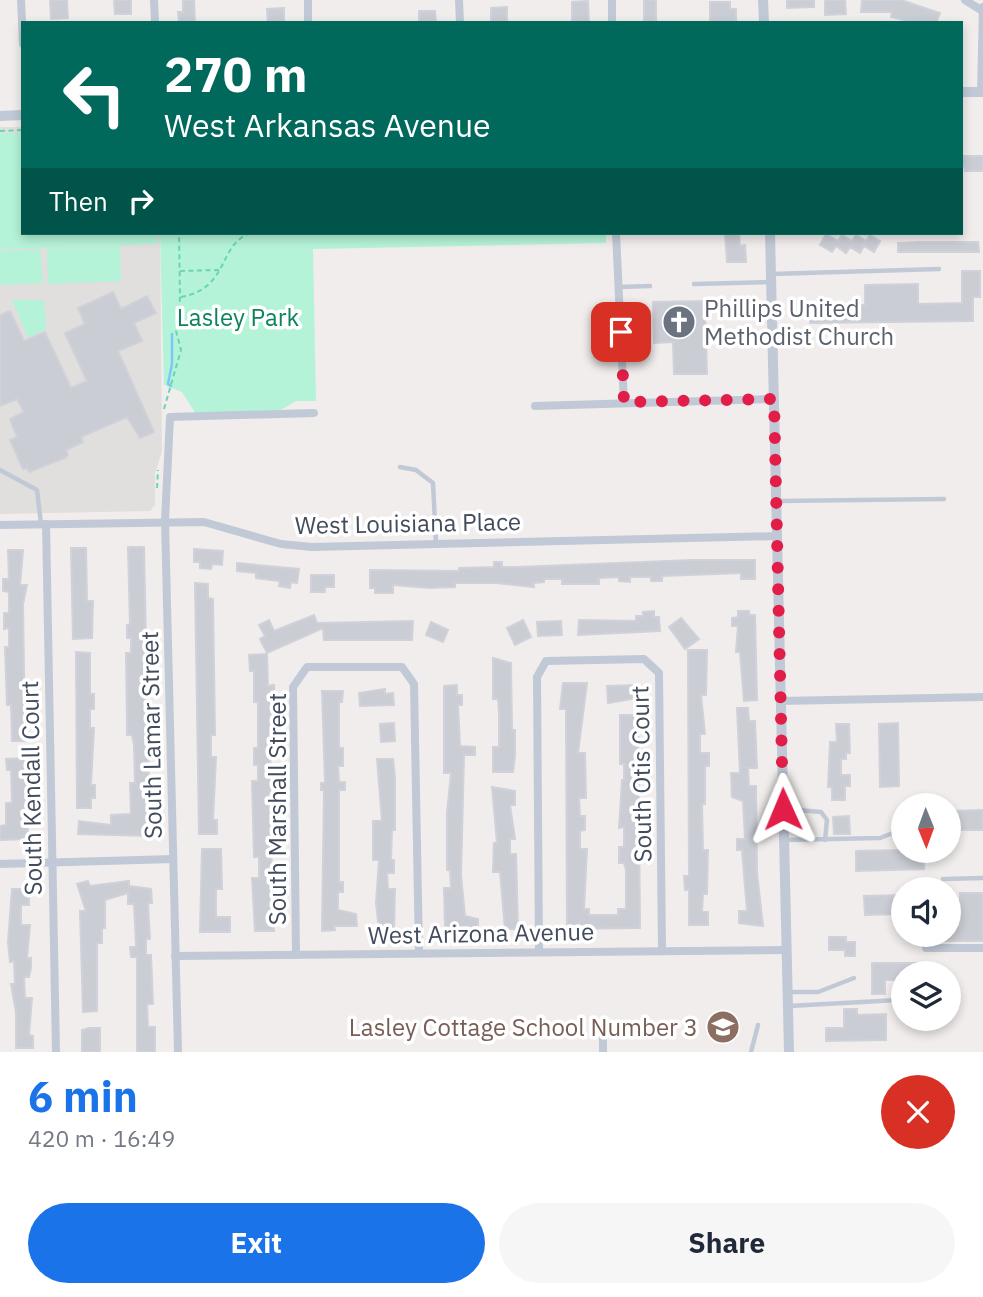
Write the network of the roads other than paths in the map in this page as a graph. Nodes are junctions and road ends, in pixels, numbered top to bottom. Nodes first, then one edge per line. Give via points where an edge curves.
1 (21, 0) edge
2 (154, 0) edge
3 (307, 0) edge
4 (459, 0) edge
5 (612, 0) edge
6 (763, 0) edge
7 (965, 0) edge
8 (982, 8) edge
9 (22, 21) edge
10 (155, 21) edge
11 (308, 21) edge
12 (460, 21) edge
13 (612, 21) edge
14 (764, 21) edge
15 (963, 92) edge
16 (982, 92) edge
17 (21, 115) edge
18 (0, 116) edge
19 (617, 235) edge
20 (770, 235) edge
21 (939, 269) dead end
22 (771, 278) junction
23 (694, 284) dead end
24 (650, 286) dead end
25 (619, 287) junction
26 (774, 399) junction
27 (624, 402) junction
28 (535, 405) dead end
29 (314, 413) dead end
30 (400, 467) dead end
31 (0, 470) edge
32 (944, 499) dead end
33 (777, 501) junction
34 (165, 521) junction
35 (43, 524) junction
36 (0, 525) edge
37 (778, 536) junction
38 (436, 544) junction
39 (983, 697) edge
40 (780, 701) junction
41 (783, 809) junction
42 (891, 834) edge
43 (825, 839) junction
44 (783, 840) junction
45 (173, 859) junction
46 (51, 862) junction
47 (0, 864) edge
48 (983, 878) edge
49 (961, 879) edge
50 (926, 948) dead end
51 (983, 948) edge
52 (662, 950) junction
53 (786, 950) junction
54 (539, 951) junction
55 (419, 953) junction
56 (296, 954) junction
57 (175, 957) junction
58 (854, 978) dead end
59 (788, 992) junction
60 (891, 1000) edge
61 (788, 1006) junction
62 (758, 1025) dead end
63 (603, 1034) dead end
64 (56, 1052) edge
65 (178, 1052) edge
66 (603, 1052) edge
67 (751, 1052) edge
68 (789, 1052) edge

1 - 9 street
2 - 10 street
3 - 11 street
4 - 12 street
5 - 13 street
6 - 14 street
7 - 8 street
8 - 16 street
15 - 16 street
17 - 18 street
19 - 25 street
20 - 22 street
21 - 22 lane
22 - 23 lane
22 - 26 street
24 - 25 lane
25 - 27 street
26 - 27 street
26 - 33 street
27 - 28 street
29 - 34 street, South Lamar Street via 170,417
30 - 38 lane via 416,470 433,483
31 - 35 lane via 37,490
32 - 33 lane
33 - 37 street
34 - 35 street, West Louisiana Place
34 - 38 street, West Louisiana Place via 220,524 281,544 312,547
34 - 45 street, South Lamar Street
35 - 36 street, West Louisiana Place
35 - 46 street, South Kendall Court
37 - 38 street, West Louisiana Place
37 - 40 street
39 - 40 street
40 - 41 street
41 - 43 lane via 821,812 828,820
41 - 44 street
42 - 43 lane
43 - 44 lane
44 - 53 street
45 - 46 street
45 - 57 street, South Lamar Street
46 - 47 street
46 - 64 street, South Kendall Court
48 - 49 lane
50 - 51 street
52 - 53 street, West Arizona Avenue
52 - 54 street, West Arizona Avenue
52 - 54 street, South Otis Court via 659,673 644,659 546,661 537,677
53 - 59 street
54 - 55 street, West Arizona Avenue
55 - 56 street, West Arizona Avenue
55 - 56 street, South Marshall Street via 414,684 402,667 307,667 293,687
56 - 57 street, West Arizona Avenue
57 - 65 street, South Lamar Street
58 - 59 lane via 818,992
59 - 61 street
60 - 61 lane
61 - 68 street
62 - 67 lane
63 - 66 street

